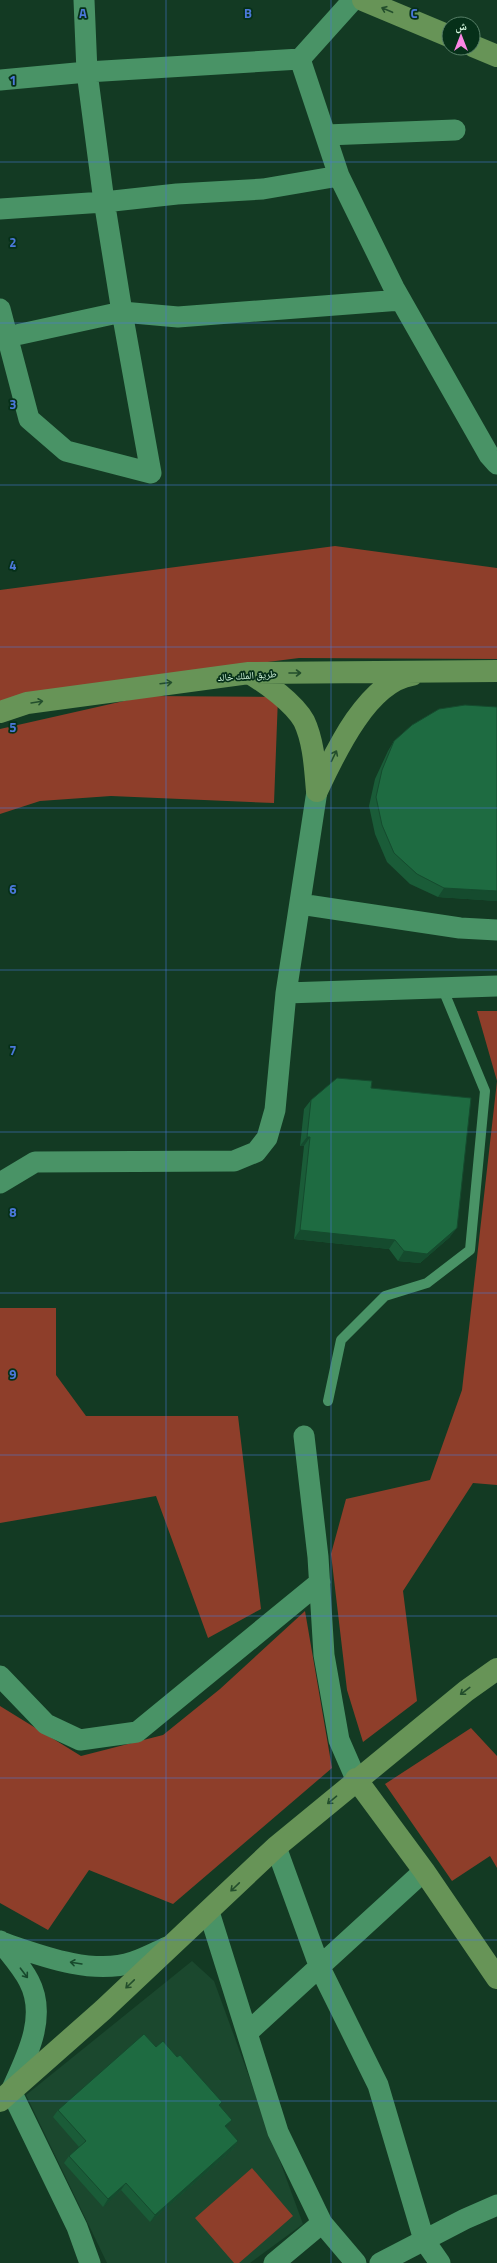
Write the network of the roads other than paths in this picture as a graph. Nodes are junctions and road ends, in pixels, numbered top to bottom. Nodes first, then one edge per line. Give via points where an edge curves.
1 (84, 0) edge
2 (353, 0) edge
3 (363, 0) edge
4 (441, 33) edge
5 (481, 49) edge
6 (497, 56) edge
7 (300, 59) junction
8 (87, 72) junction
9 (0, 80) edge
10 (455, 130) dead end
11 (326, 134) junction
12 (339, 176) junction
13 (104, 202) junction
14 (0, 209) edge
15 (401, 300) junction
16 (0, 309) edge
17 (122, 312) junction
18 (4, 333) edge
19 (497, 464) edge
20 (461, 671) junction
21 (497, 671) edge
22 (249, 673) junction
23 (0, 712) edge
24 (317, 791) junction
25 (300, 904) junction
26 (497, 930) edge
27 (497, 986) edge
28 (442, 987) junction
29 (286, 993) junction
30 (0, 1183) edge
31 (328, 1401) dead end
32 (304, 1436) dead end
33 (320, 1582) junction
34 (497, 1668) edge
35 (0, 1676) edge
36 (356, 1780) junction
37 (276, 1847) junction
38 (424, 1870) junction
39 (209, 1912) junction
40 (0, 1942) edge
41 (168, 1947) junction
42 (320, 1968) junction
43 (497, 1978) edge
44 (247, 2033) junction
45 (6, 2096) edge
46 (497, 2205) edge
47 (322, 2223) junction
48 (424, 2240) junction
49 (90, 2263) edge
50 (274, 2263) edge
51 (356, 2263) edge
52 (380, 2263) edge
53 (440, 2263) edge

1 - 8 street
2 - 7 street
4 -> 3 street
5 - 6 street
7 - 8 street
7 - 11 street
8 - 9 street
8 - 13 street
10 - 11 street
11 - 12 street
12 - 13 street via 263,189
12 - 15 street
13 - 14 street
13 - 17 street
15 - 17 street via 178,317
15 - 19 street via 489,455
16 - 18 street
17 - 18 street
17 - 18 street via 151,473 66,451 29,419
20 - 21 street, طريق الملك خالد
22 -> 20 street, طريق الملك خالد
24 -> 20 street via 338,747 366,706 384,688 409,675
23 -> 22 street, طريق الملك خالد via 27,703
22 - 24 street via 274,689 304,721 313,755
24 - 25 street
25 - 26 street via 460,928
25 - 29 street
27 - 28 street
28 - 29 street
28 - 31 lane via 485,1091 470,1250 427,1282 385,1296 341,1340
29 - 30 street via 275,1110 267,1138 256,1152 234,1161 35,1162
32 - 33 street
33 - 35 street via 137,1732 80,1740 46,1724
33 - 36 street via 324,1655 339,1740
34 -> 36 street
36 -> 37 street
36 - 38 street
37 -> 39 street
37 - 42 street
38 - 42 street
38 - 43 street
39 - 41 street
39 - 44 street
41 -> 40 street via 132,1962 103,1967 47,1958
40 -> 45 street via 29,1981 36,2003 35,2030 27,2056
41 -> 45 street via 103,2010
42 - 44 street
42 - 48 street via 378,2086
44 - 47 street via 278,2132
45 - 49 street via 77,2227
46 - 48 street
47 - 50 street
47 - 51 street
48 - 52 street
48 - 53 street

